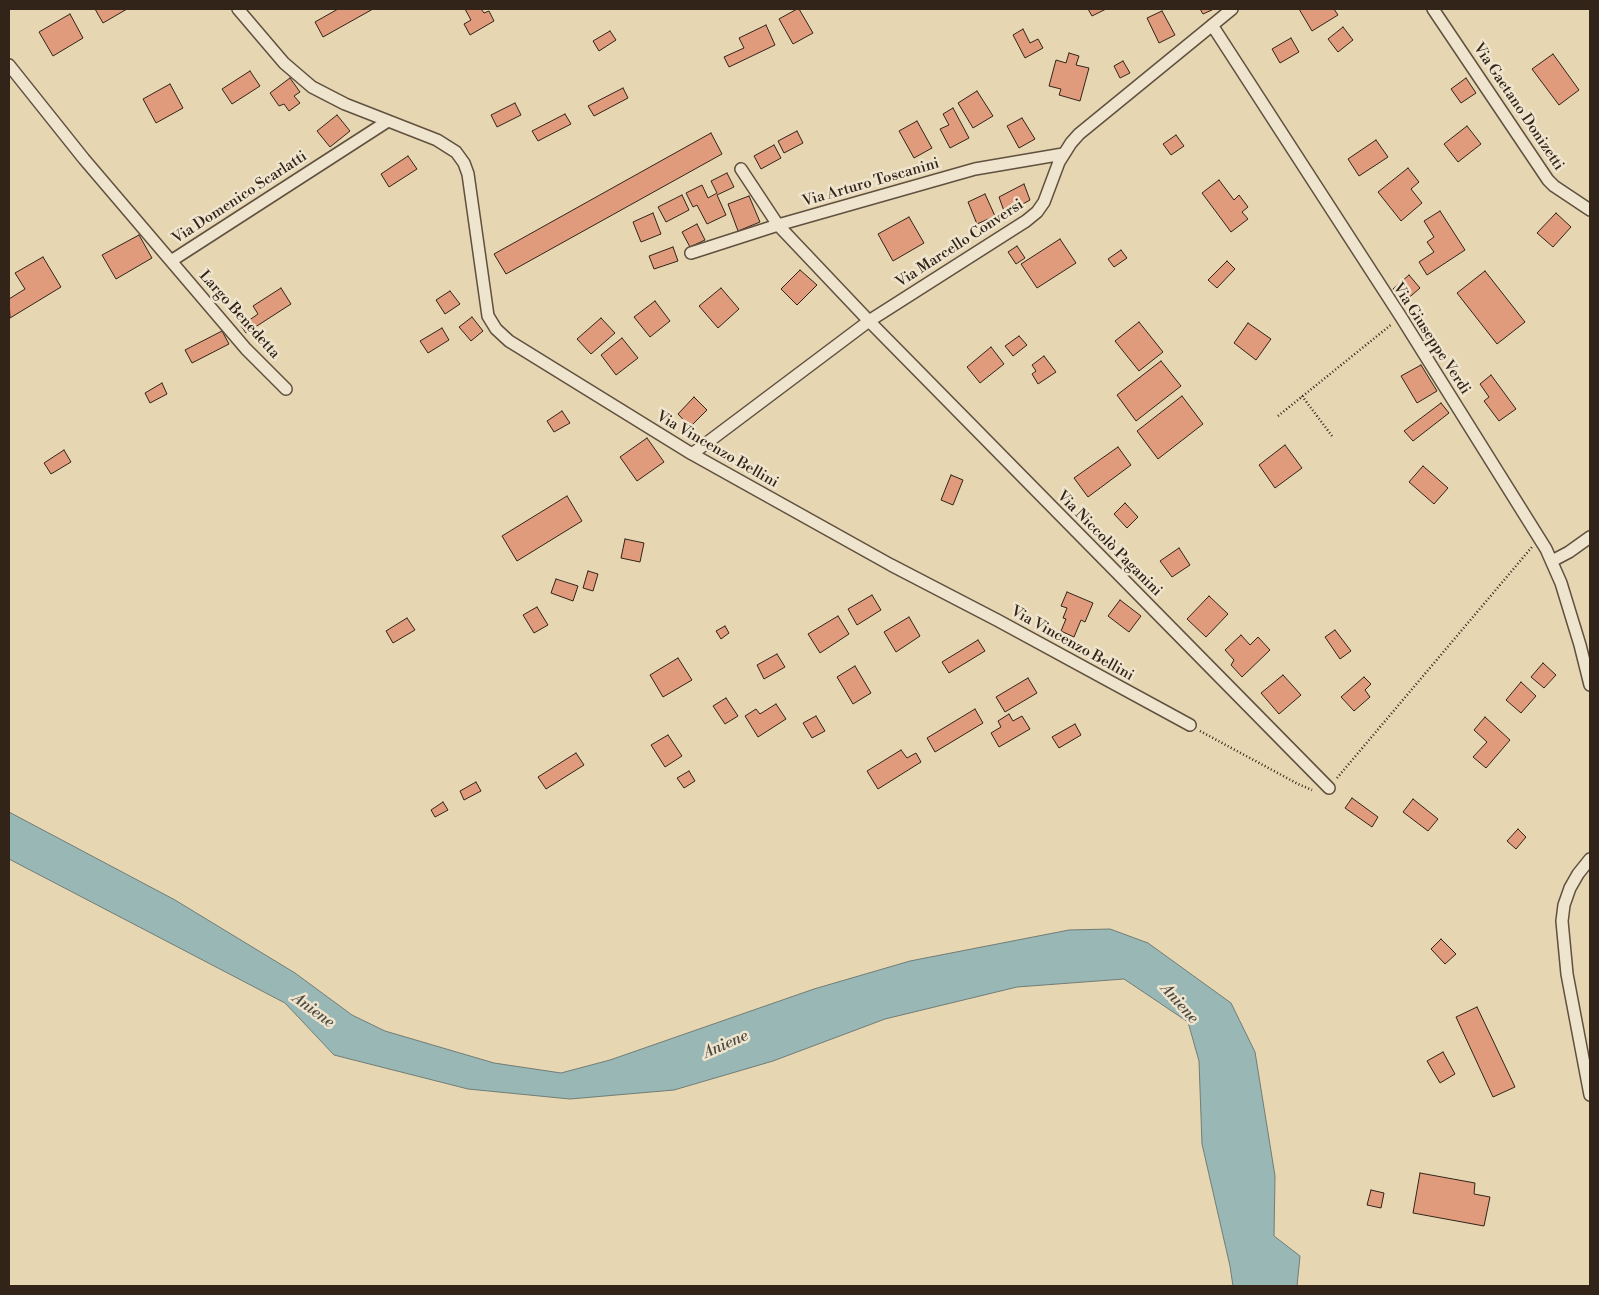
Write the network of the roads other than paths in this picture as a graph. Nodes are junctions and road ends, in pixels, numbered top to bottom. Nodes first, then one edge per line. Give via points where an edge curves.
1 (238, 9) edge
2 (1232, 9) edge
3 (1433, 9) edge
4 (1212, 25) junction
5 (9, 64) edge
6 (388, 121) junction
7 (1063, 154) junction
8 (741, 169) dead end
9 (1590, 210) edge
10 (778, 225) junction
11 (691, 253) dead end
12 (171, 260) junction
13 (869, 321) junction
14 (286, 389) dead end
15 (692, 454) junction
16 (1590, 537) edge
17 (1552, 561) junction
18 (1590, 685) edge
19 (1190, 725) road end
20 (1328, 788) road end
21 (1590, 859) edge
22 (1590, 1095) edge

1 - 6 street, Via Vincenzo Bellini via 284,63 312,87
2 - 4 street, Via Marcello Conversi
3 - 9 street, Via Gaetano Donizetti via 1548,180
4 - 7 street, Via Marcello Conversi via 1079,134
4 - 17 street, Via Giuseppe Verdi via 1401,317
5 - 12 street, Via Domenico Scarlatti via 84,159
6 - 12 street, Via Domenico Scarlatti
6 - 15 street, Via Vincenzo Bellini via 445,143 464,163 486,309 496,329 518,347
7 - 10 street, Via Arturo Toscanini via 975,169
7 - 13 street, Via Marcello Conversi via 1044,202 1032,216
8 - 10 street, Via Niccolò Paganini
10 - 11 street, Via Arturo Toscanini
10 - 13 street, Via Niccolò Paganini
12 - 14 street, Largo Benedetta via 246,349
13 - 15 street, Via Marcello Conversi
13 - 20 street, Via Niccolò Paganini
15 - 19 street, Via Vincenzo Bellini
16 - 17 street
17 - 18 street, Via Giuseppe Verdi
21 - 22 street via 1570,888 1562,921 1567,974

